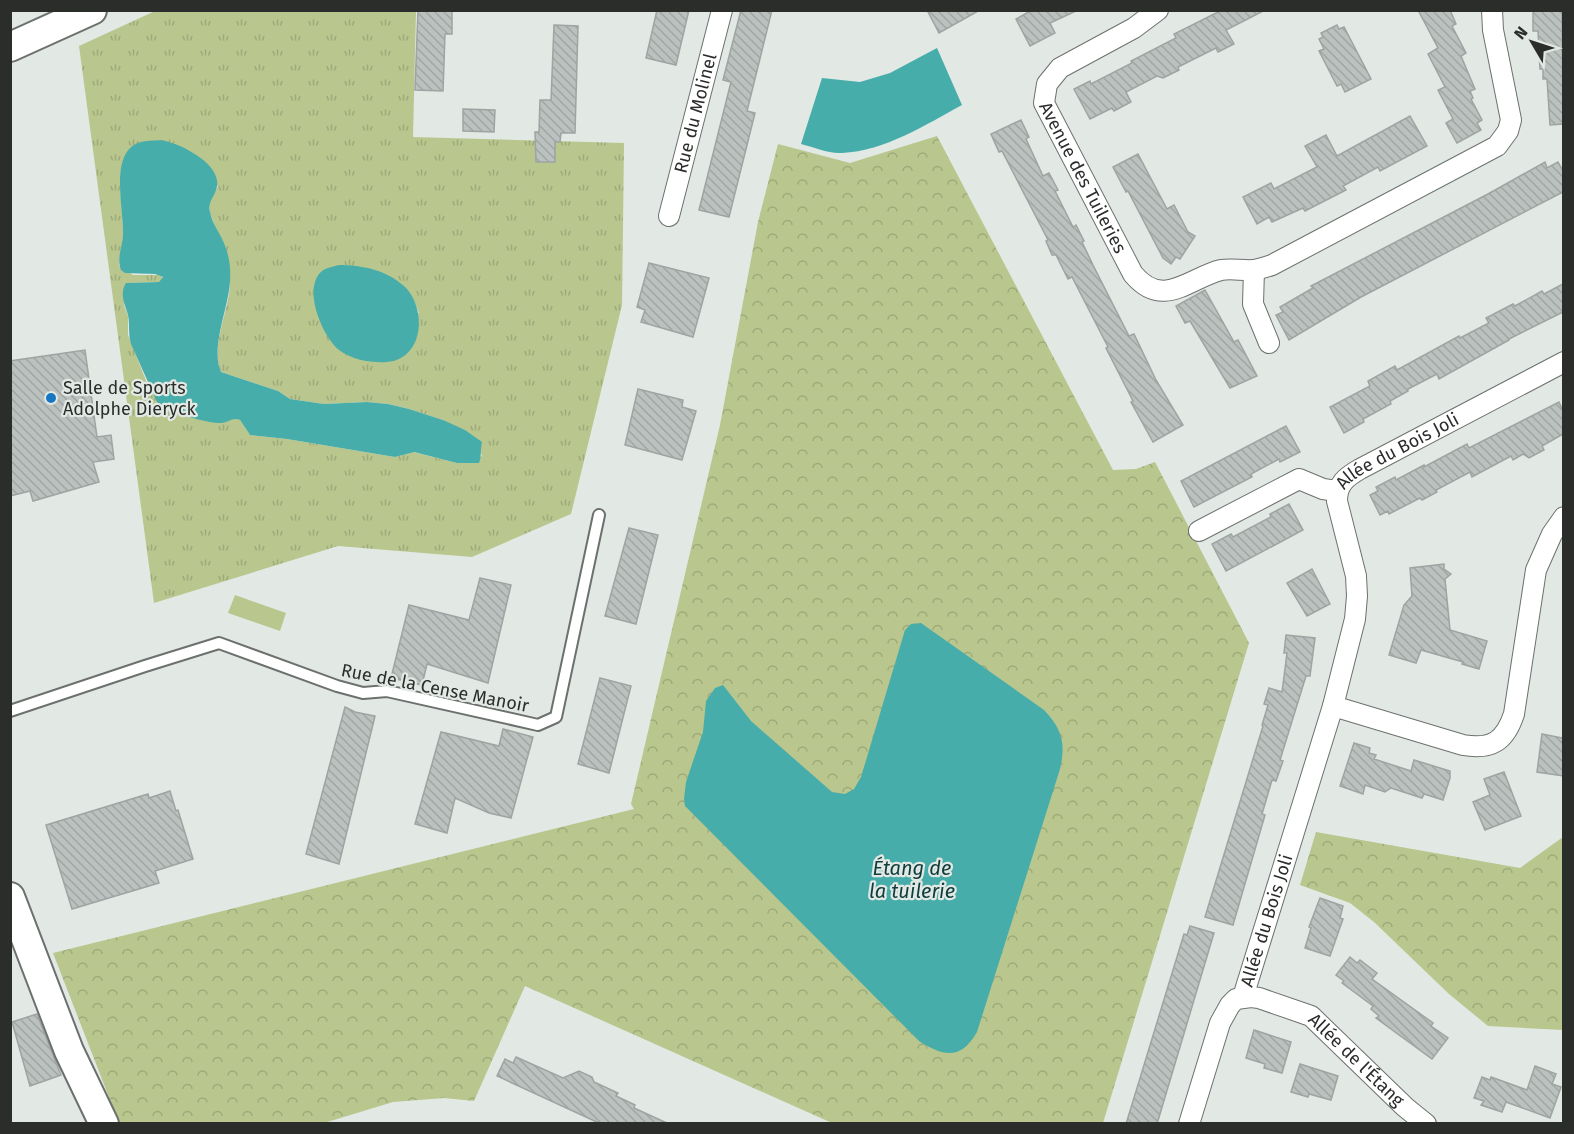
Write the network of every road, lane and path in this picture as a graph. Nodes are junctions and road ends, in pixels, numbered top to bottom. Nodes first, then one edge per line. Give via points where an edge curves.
1 (92, 10) edge
2 (722, 10) edge
3 (1158, 10) edge
4 (1492, 10) edge
5 (10, 47) edge
6 (669, 216) dead end
7 (1254, 270) junction
8 (1269, 343) dead end
9 (1563, 362) edge
10 (1337, 491) junction
11 (599, 515) dead end
12 (1563, 517) edge
13 (1199, 531) dead end
14 (1332, 706) junction
15 (10, 711) edge
16 (11, 899) edge
17 (1243, 997) junction
18 (75, 1064) junction
19 (93, 1124) edge
20 (104, 1124) edge
21 (1189, 1124) edge
22 (1426, 1124) edge

1 - 5 street
2 - 6 street, Rue du Molinel
3 - 7 street, Avenue des Tuileries via 1054,73 1045,90 1046,107 1138,280 1154,289 1171,291 1220,271
4 - 7 street, Avenue des Tuileries via 1510,108 1511,120 1503,140 1489,152 1272,265
7 - 8 street via 1253,304
9 - 10 street, Allée du Bois Joli via 1347,476
10 - 13 street via 1299,479
10 - 14 street, Allée du Bois Joli via 1357,596 1349,646
11 - 15 lane, Rue de la Cense Manoir via 556,717 538,725 387,691 363,693 219,643
12 - 14 street via 1536,570 1515,714 1498,741 1479,747 1463,745
14 - 17 street, Allée du Bois Joli
16 - 18 street
17 - 21 street via 1230,1005 1220,1023
17 - 22 street, Allée de l'Étang via 1259,998 1311,1016
18 - 19 street
18 - 20 street

